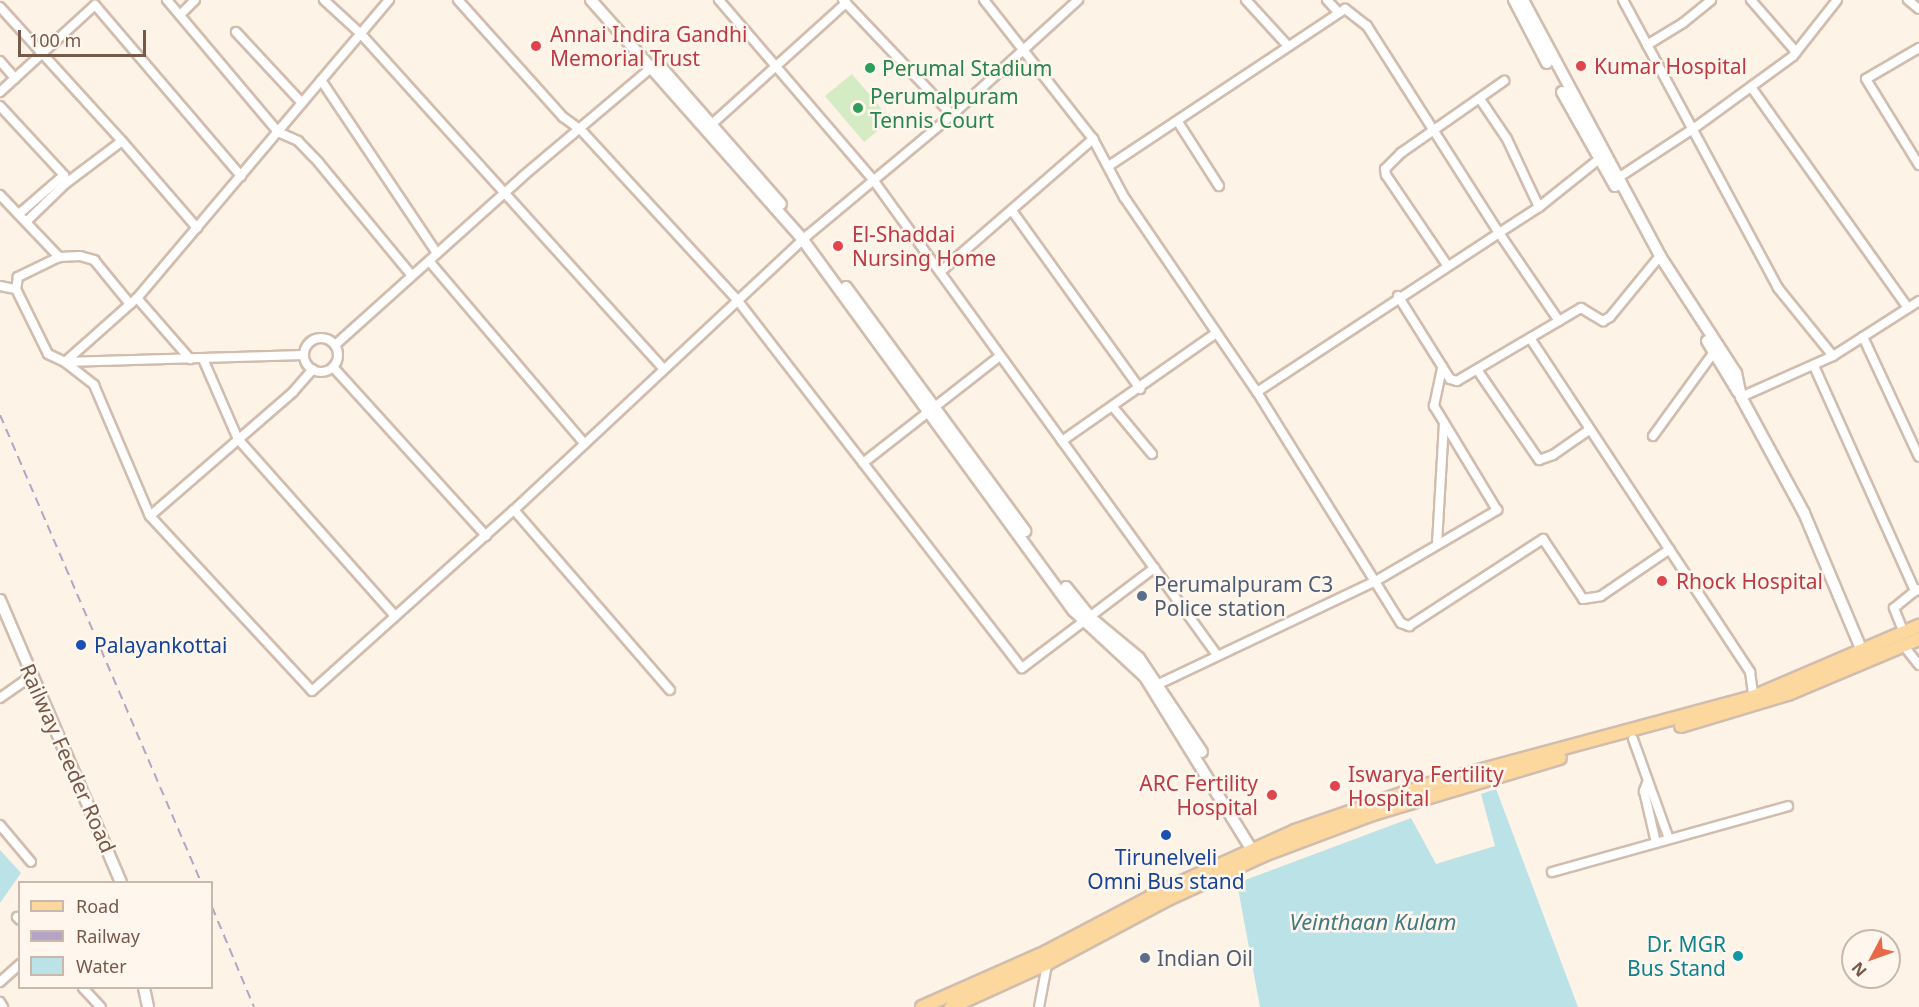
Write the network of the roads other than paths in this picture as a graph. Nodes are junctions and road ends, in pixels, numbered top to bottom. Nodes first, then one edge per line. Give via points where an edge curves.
1 (167, 0) edge
2 (195, 0) edge
3 (324, 0) edge
4 (389, 0) edge
5 (458, 0) edge
6 (591, 0) edge
7 (600, 0) edge
8 (719, 0) edge
9 (984, 0) edge
10 (1078, 0) edge
11 (1246, 0) edge
12 (1327, 0) edge
13 (1515, 0) edge
14 (1523, 0) edge
15 (1623, 0) edge
16 (1711, 0) edge
17 (1750, 0) edge
18 (1837, 0) edge
19 (1908, 0) edge
20 (844, 1) edge
21 (98, 3) edge
22 (0, 7) edge
23 (1919, 9) edge
24 (1338, 12) junction
25 (180, 15) junction
26 (236, 32) dead end
27 (361, 34) junction
28 (1647, 45) junction
29 (1288, 46) junction
30 (1919, 48) edge
31 (1022, 51) junction
32 (1796, 52) junction
33 (44, 53) junction
34 (0, 61) edge
35 (776, 64) junction
36 (654, 65) junction
37 (15, 78) junction
38 (321, 80) junction
39 (1504, 81) dead end
40 (1751, 87) junction
41 (0, 92) edge
42 (1480, 99) junction
43 (302, 103) junction
44 (0, 106) edge
45 (952, 115) junction
46 (1178, 122) junction
47 (712, 124) junction
48 (1693, 129) junction
49 (581, 130) junction
50 (1434, 130) junction
51 (278, 132) junction
52 (1093, 139) junction
53 (122, 141) junction
54 (1603, 156) junction
55 (1919, 165) edge
56 (1109, 166) junction
57 (241, 176) junction
58 (1618, 178) junction
59 (874, 181) junction
60 (1219, 186) dead end
61 (504, 193) junction
62 (0, 195) edge
63 (1539, 207) junction
64 (1013, 212) junction
65 (19, 214) junction
66 (26, 222) junction
67 (197, 228) junction
68 (1499, 233) junction
69 (806, 237) junction
70 (437, 253) junction
71 (59, 257) junction
72 (1658, 259) junction
73 (429, 261) junction
74 (1447, 265) junction
75 (940, 272) junction
76 (412, 276) junction
77 (1, 284) edge
78 (16, 289) junction
79 (1398, 296) junction
80 (134, 301) junction
81 (738, 301) junction
82 (1914, 305) edge
83 (1919, 315) edge
84 (1559, 321) junction
85 (1216, 333) junction
86 (1863, 337) junction
87 (1530, 338) junction
88 (335, 345) junction
89 (1714, 352) junction
90 (304, 355) junction
91 (1000, 356) junction
92 (1833, 356) junction
93 (190, 359) junction
94 (203, 359) junction
95 (65, 362) junction
96 (1814, 366) junction
97 (333, 367) junction
98 (1442, 367) junction
99 (663, 368) junction
100 (313, 369) junction
101 (1478, 371) junction
102 (1140, 389) junction
103 (1257, 392) junction
104 (1741, 397) junction
105 (1113, 407) junction
106 (931, 410) junction
107 (1444, 423) junction
108 (1589, 430) junction
109 (1653, 436) dead end
110 (238, 439) junction
111 (1062, 441) junction
112 (585, 444) junction
113 (1152, 454) dead end
114 (1919, 457) edge
115 (863, 463) junction
116 (514, 510) junction
117 (150, 516) junction
118 (486, 536) junction
119 (1437, 544) junction
120 (1670, 549) junction
121 (1154, 568) junction
122 (1374, 582) junction
123 (1917, 590) edge
124 (0, 600) edge
125 (394, 615) junction
126 (1089, 620) junction
127 (1919, 626) edge
128 (1904, 639) junction
129 (1919, 639) edge
130 (1217, 655) junction
131 (1865, 657) junction
132 (1919, 665) edge
133 (32, 676) junction
134 (1159, 684) junction
135 (670, 690) dead end
136 (0, 698) edge
137 (1755, 701) junction
138 (1633, 739) junction
139 (1647, 783) junction
140 (1788, 806) dead end
141 (0, 825) edge
142 (1669, 839) junction
143 (1656, 843) junction
144 (1258, 852) junction
145 (31, 862) dead end
146 (1552, 872) dead end
147 (117, 880) edge
148 (1047, 958) junction
149 (18, 966) edge
150 (0, 982) edge
151 (85, 989) edge
152 (144, 989) edge
153 (0, 1002) edge
154 (3, 1007) edge
155 (101, 1007) edge
156 (148, 1007) edge
157 (922, 1007) edge
158 (951, 1007) edge
159 (1039, 1007) edge

1 - 25 street
2 - 25 street
3 - 27 street
4 - 27 street
5 - 49 street via 563,117
6 - 36 street
7 - 36 street
8 - 35 street
9 - 31 street
10 - 31 street
11 - 29 street
12 - 24 street
13 - 54 street
14 - 54 street
15 - 28 street
16 - 28 street
17 - 32 street
18 - 32 street
19 - 23 street
20 - 35 street
20 - 45 street
21 - 33 street
21 - 57 street
22 - 33 street
24 - 29 street
24 - 50 street via 1345,9 1367,26
25 - 51 street
26 - 43 street
27 - 38 street
27 - 61 street
28 - 48 street
29 - 46 street
30 - 55 street via 1866,79
31 - 45 street
31 - 52 street
32 - 40 street
33 - 37 street
33 - 53 street
34 - 37 street
35 - 47 street
35 - 59 street
36 - 47 street
36 - 49 street
36 - 69 street
37 - 41 street
38 - 43 street
38 - 70 street
39 - 42 street
40 - 48 street
40 - 82 street
42 - 50 street
42 - 63 street via 1507,139
43 - 51 street
44 - 65 street via 64,175
45 - 59 street
46 - 56 street
46 - 60 street
47 - 69 street
48 - 58 street
48 - 92 street via 1778,288
49 - 61 street
49 - 81 street
50 - 68 street
50 - 74 street via 1390,162 1386,175
51 - 57 street
51 - 76 street via 298,141 319,163
52 - 56 street
52 - 64 street
53 - 66 street via 65,184
53 - 67 street
54 - 58 street
54 - 63 street
54 - 72 street
56 - 85 street via 1124,197
57 - 67 street
58 - 72 street
59 - 69 street
59 - 75 street
61 - 70 street
61 - 99 street
62 - 65 street
63 - 68 street
64 - 75 street
64 - 102 street
65 - 66 street
66 - 71 street
67 - 80 street
68 - 74 street
68 - 84 street
69 - 81 street
69 - 106 street
70 - 73 street
71 - 78 street via 18,277
71 - 80 street via 80,256 94,261
72 - 84 street via 1610,317 1603,321 1581,308
72 - 89 street
72 - 104 street via 1736,374
73 - 76 street
73 - 112 street
74 - 79 street
75 - 91 street
76 - 88 street
77 - 78 street
78 - 95 street via 48,354
79 - 98 street
79 - 103 street
80 - 93 street
80 - 95 street
81 - 99 street
81 - 115 street
82 - 83 street
82 - 86 street
84 - 87 street
85 - 102 street
85 - 103 street
86 - 92 street
86 - 114 street
87 - 101 street
87 - 108 street
88 - 90 street via 319,338 307,345
88 - 97 street via 338,354
89 - 104 street
89 - 109 street
90 - 94 street
90 - 100 street
91 - 106 street
91 - 111 street
92 - 96 street
93 - 94 street
93 - 95 street
94 - 110 street
95 - 117 street via 94,385
96 - 104 street
96 - 123 street
97 - 100 street via 324,371
97 - 118 street
98 - 101 street via 1453,381
98 - 107 street via 1434,406
99 - 112 street
100 - 110 street
101 - 108 street via 1539,460
102 - 105 street
103 - 122 street
104 - 131 street via 1804,513
105 - 111 street
105 - 113 street
106 - 115 street
106 - 126 street
107 - 119 street
107 - 119 street via 1497,510
108 - 120 street
110 - 117 street
110 - 125 street
111 - 121 street
112 - 116 street
115 - 126 street via 1022,668
116 - 118 street
116 - 135 street
117 - 125 street via 312,691
118 - 125 street
119 - 122 street
120 - 122 street via 1601,596 1583,599 1543,538 1409,626 1394,617
120 - 137 street via 1750,672
121 - 126 street
121 - 130 street
122 - 130 street
123 - 128 street via 1894,608
124 - 133 street, Railway Feeder Road
126 - 134 street via 1129,648
126 - 144 street via 1144,677
127 - 128 main road
128 - 129 main road
128 - 131 main road
128 - 132 street
130 - 134 street
131 - 137 main road
133 - 136 street
133 - 147 street, Railway Feeder Road
134 - 144 street
137 - 138 main road
137 - 144 main road via 1430,784
138 - 139 street
138 - 144 main road via 1491,776
139 - 142 street via 1653,790
139 - 143 street via 1644,791
140 - 142 street
141 - 145 street
142 - 143 street
143 - 146 street
144 - 148 main road
148 - 157 main road
148 - 158 main road
148 - 159 street
149 - 150 street
151 - 155 street
152 - 156 street
153 - 154 street

